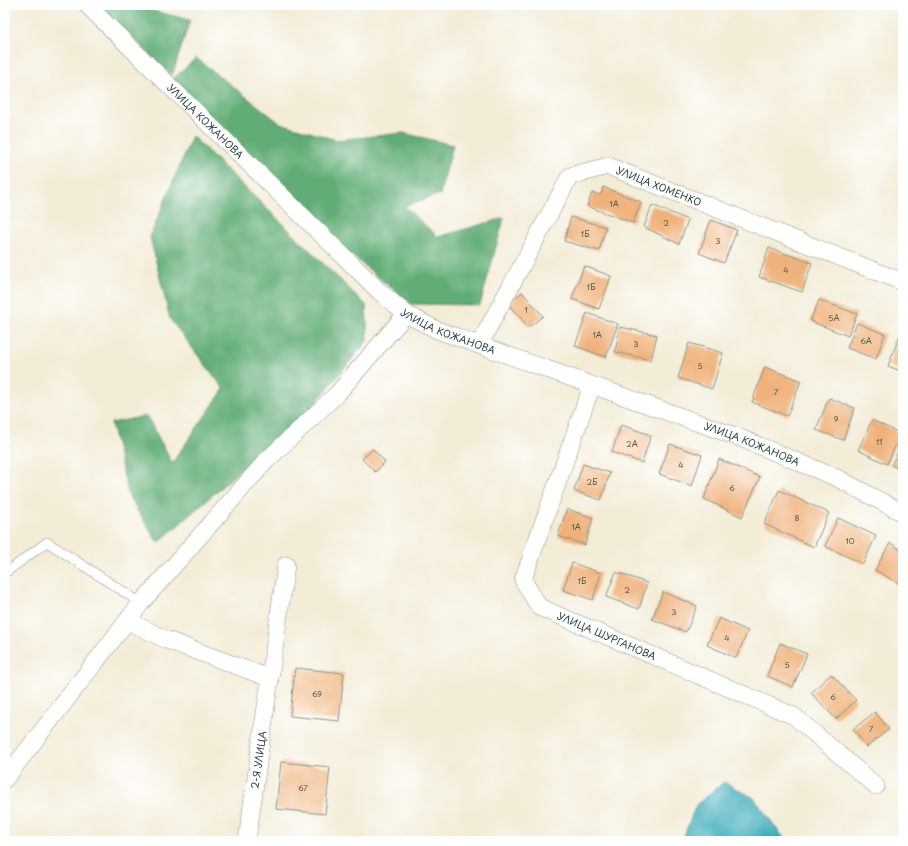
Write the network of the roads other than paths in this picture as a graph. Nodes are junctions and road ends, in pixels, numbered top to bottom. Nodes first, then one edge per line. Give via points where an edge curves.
1 (87, 5) edge
2 (903, 282) edge
3 (406, 314) junction
4 (479, 345) junction
5 (592, 385) junction
6 (903, 513) edge
7 (286, 565) dead end
8 (5, 574) edge
9 (141, 603) junction
10 (128, 621) junction
11 (269, 678) junction
12 (5, 779) edge
13 (876, 786) dead end
14 (247, 841) edge

1 - 3 street, УЛИЦА КОЖАНОВА via 374,286
2 - 4 street, УЛИЦА ХОМЕНКО via 608,166 570,176
3 - 4 street, УЛИЦА КОЖАНОВА via 437,330
3 - 9 street via 337,394 266,461
4 - 5 street, УЛИЦА КОЖАНОВА
5 - 6 street, УЛИЦА КОЖАНОВА via 738,437 837,478
5 - 13 street, УЛИЦА ШУРГАНОВА via 523,580 539,607 794,716
7 - 11 street, 2-Я УЛИЦА
8 - 9 lane via 47,542
9 - 10 street
10 - 11 street via 167,640
10 - 12 street
11 - 14 street, 2-Я УЛИЦА

